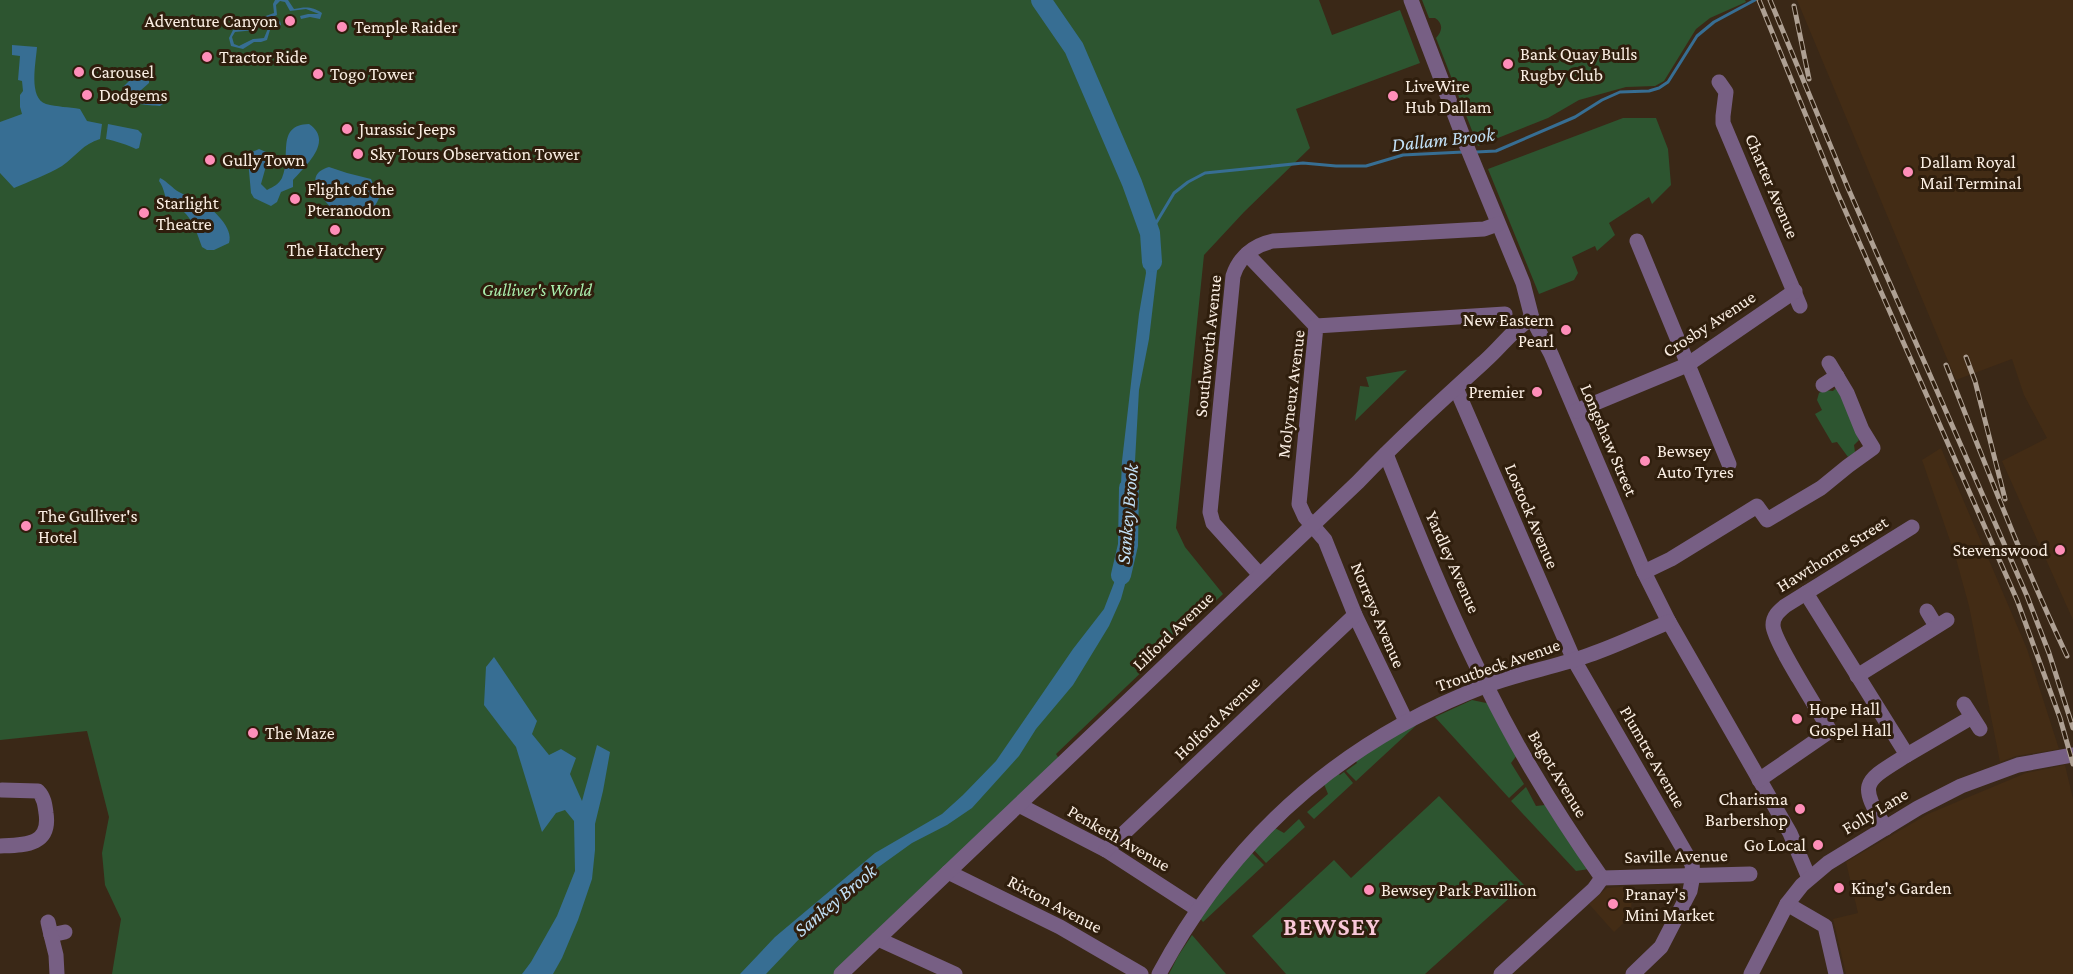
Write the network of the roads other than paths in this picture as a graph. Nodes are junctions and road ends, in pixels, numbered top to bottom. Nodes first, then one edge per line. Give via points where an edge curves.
1 (1411, 0) edge
2 (1719, 82) dead end
3 (1498, 224) junction
4 (1637, 241) dead end
5 (1247, 254) junction
6 (1795, 291) junction
7 (1800, 306) dead end
8 (1532, 318) junction
9 (1495, 319) dead end
10 (1316, 326) junction
11 (1687, 364) junction
12 (1823, 385) dead end
13 (1456, 388) junction
14 (1576, 411) junction
15 (1386, 454) junction
16 (1729, 464) dead end
17 (1313, 525) junction
18 (1912, 527) dead end
19 (1644, 572) junction
20 (1260, 575) junction
21 (1806, 593) junction
22 (1927, 611) dead end
23 (1354, 615) junction
24 (1669, 622) junction
25 (1574, 660) junction
26 (1857, 676) junction
27 (1486, 686) junction
28 (1972, 717) dead end
29 (1406, 722) junction
30 (1907, 755) junction
31 (2073, 755) edge
32 (1759, 780) junction
33 (2, 790) dead end
34 (1019, 805) junction
35 (1886, 828) junction
36 (0, 846) edge
37 (1106, 850) junction
38 (948, 872) junction
39 (1750, 874) dead end
40 (1693, 875) junction
41 (1602, 878) junction
42 (1809, 878) junction
43 (1787, 904) junction
44 (1197, 909) junction
45 (55, 930) dead end
46 (878, 939) junction
47 (57, 974) edge
48 (841, 974) edge
49 (955, 974) edge
50 (1141, 974) edge
51 (1159, 974) edge
52 (1501, 974) edge
53 (1633, 974) edge
54 (1751, 974) edge
55 (1836, 974) edge

1 - 3 street, Longshaw Street
2 - 6 street, Charter Avenue via 1726,92 1724,123
3 - 5 street via 1484,229 1273,241
3 - 8 street, Longshaw Street via 1523,283
4 - 11 street
5 - 10 street
5 - 20 street, Southworth Avenue via 1233,276 1210,512 1213,523
6 - 7 street, Charter Avenue
6 - 11 street, Crosby Avenue
8 - 13 street, Lilford Avenue
8 - 14 street, Longshaw Street
9 - 10 street, Molyneux Avenue
10 - 17 street, Molyneux Avenue via 1298,497 1301,511
11 - 14 street, Crosby Avenue
11 - 16 street
12 - 19 street via 1833,369 1873,448 1821,488 1767,520 1757,507
13 - 15 street, Lilford Avenue
13 - 25 street, Lostock Avenue
14 - 19 street, Longshaw Street
15 - 17 street, Lilford Avenue
15 - 27 street, Yardley Avenue
17 - 20 street, Lilford Avenue
17 - 23 street, Norreys Avenue via 1325,540
18 - 21 street, Hawthorne Street
19 - 24 street, Longshaw Street
20 - 34 street, Lilford Avenue
21 - 26 street
21 - 32 street, Hawthorne Street via 1778,612 1774,630 1830,730
22 - 26 street via 1942,623
23 - 29 street, Norreys Avenue
23 - 37 street, Holford Avenue
24 - 25 street, Troutbeck Avenue
24 - 32 street, Longshaw Street
25 - 27 street, Troutbeck Avenue
25 - 40 street, Plumtre Avenue via 1690,858
26 - 30 street
27 - 29 street, Troutbeck Avenue
27 - 41 street, Bagot Avenue via 1564,823
28 - 30 street
29 - 44 street, Troutbeck Avenue via 1361,748 1290,803
30 - 35 street via 1874,776 1869,785 1870,802
31 - 35 street, Folly Lane via 2018,765 1961,786
32 - 42 street, Longshaw Street via 1790,833
33 - 36 street via 38,791 44,800 47,820 44,834 36,841
34 - 37 street, Penketh Avenue
34 - 38 street, Lilford Avenue
35 - 42 street, Folly Lane
37 - 44 street, Penketh Avenue
38 - 46 street, Lilford Avenue
38 - 50 street, Rixton Avenue via 1060,927
39 - 40 street, Saville Avenue
40 - 41 street, Saville Avenue
40 - 53 street via 1690,891 1661,947
41 - 52 street via 1594,890
42 - 43 street, Folly Lane
43 - 54 street, Folly Lane
43 - 55 street via 1825,926
44 - 51 street, Troutbeck Avenue
45 - 47 street
46 - 48 street, Lilford Avenue
46 - 49 street

